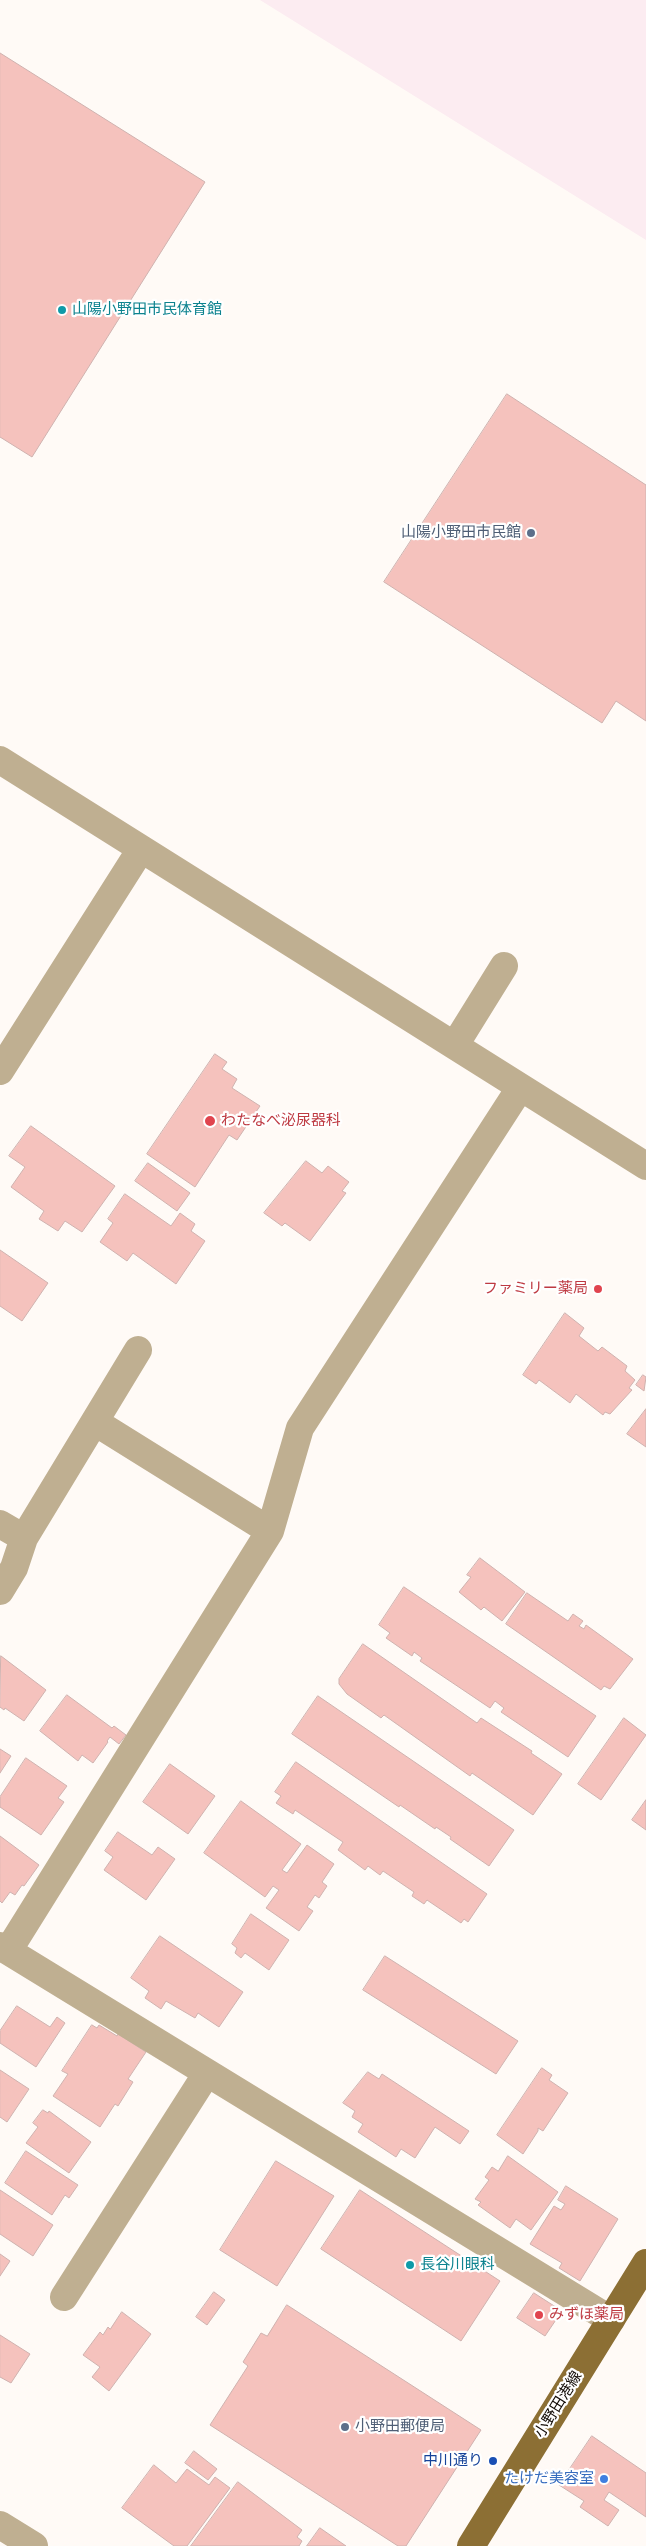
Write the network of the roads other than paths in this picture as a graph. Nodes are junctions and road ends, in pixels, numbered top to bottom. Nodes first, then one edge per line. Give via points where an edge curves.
1 (0, 760) edge
2 (141, 849) junction
3 (504, 966) dead end
4 (455, 1045) junction
5 (0, 1071) edge
6 (520, 1088) junction
7 (646, 1166) edge
8 (138, 1350) dead end
9 (95, 1422) junction
10 (0, 1524) edge
11 (270, 1531) junction
12 (24, 1538) junction
13 (0, 1591) edge
14 (4, 1948) edge
15 (207, 2073) junction
16 (646, 2263) edge
17 (64, 2298) dead end
18 (611, 2320) junction
19 (0, 2525) edge
20 (34, 2546) edge
21 (471, 2546) edge

1 - 2 street
2 - 4 street
2 - 5 street
3 - 4 street
4 - 6 street
6 - 7 street
6 - 11 street via 300,1428
8 - 9 street
9 - 11 street
9 - 12 street
10 - 12 street
11 - 14 street
12 - 13 street via 14,1568
14 - 15 street
15 - 17 street
15 - 18 street
16 - 18 main road, 小野田港線
18 - 21 main road, 小野田港線
19 - 20 street

